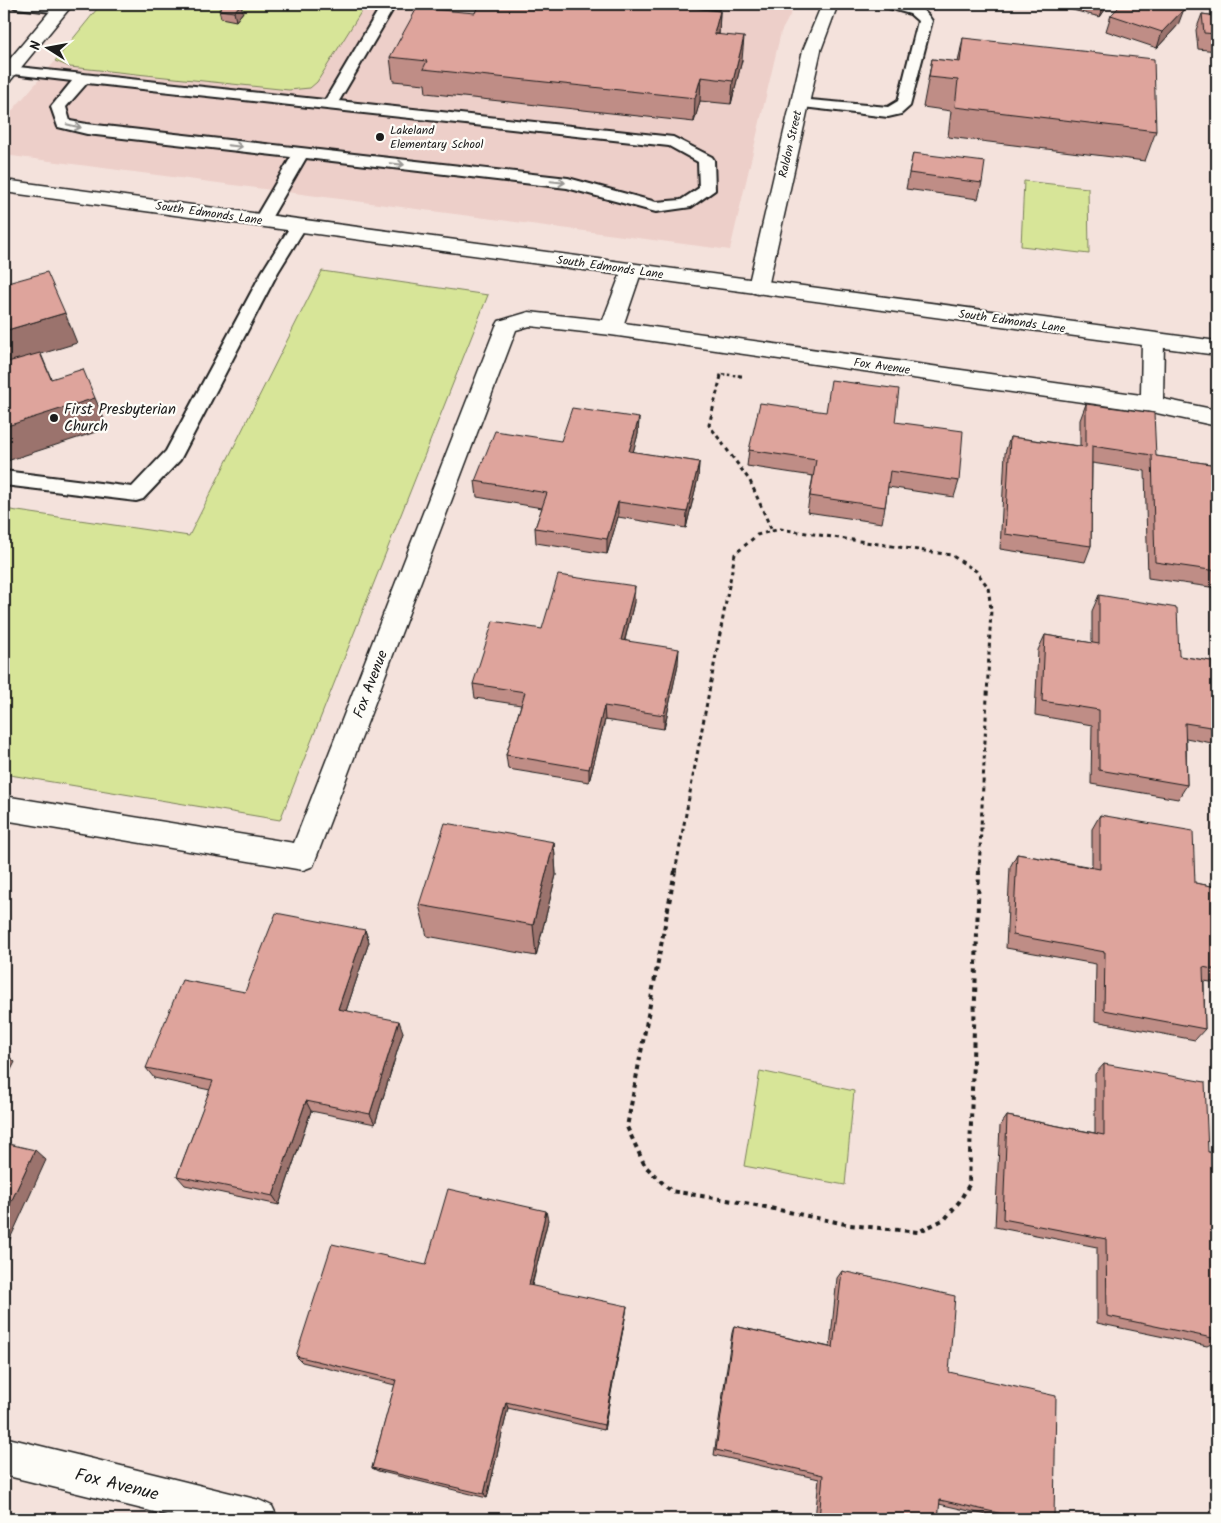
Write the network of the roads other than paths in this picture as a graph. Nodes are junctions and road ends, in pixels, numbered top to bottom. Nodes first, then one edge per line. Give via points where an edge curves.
1 (16, 4) edge
2 (388, 4) edge
3 (830, 4) edge
4 (890, 4) edge
5 (63, 6) edge
6 (7, 74) edge
7 (83, 78) junction
8 (800, 103) junction
9 (329, 105) junction
10 (301, 153) junction
11 (4, 186) edge
12 (262, 220) junction
13 (298, 225) junction
14 (632, 270) junction
15 (758, 287) junction
16 (611, 328) junction
17 (1153, 340) junction
18 (1217, 348) edge
19 (1152, 404) junction
20 (1217, 418) edge
21 (4, 478) edge
22 (4, 808) edge
23 (4, 1456) edge
24 (259, 1519) edge

1 - 5 lane
2 - 9 lane
3 - 8 street, Raldon Street via 812,50
4 - 8 lane via 913,9 925,21 905,103 888,112
5 - 6 street
6 - 7 lane
7 - 9 lane
7 -> 10 lane via 58,107 63,124
8 - 15 street, Raldon Street
10 -> 9 lane via 568,183 656,208 685,204 707,190 706,160 673,142
10 - 12 lane
11 - 12 street, South Edmonds Lane
12 - 13 street, South Edmonds Lane
13 - 14 street, South Edmonds Lane
13 - 21 lane via 173,455 136,494
14 - 15 street, South Edmonds Lane
14 - 16 street
15 - 17 street, South Edmonds Lane
16 - 19 street, Fox Avenue
16 - 22 street, Fox Avenue via 529,319 507,326 303,857
17 - 18 street, South Edmonds Lane
17 - 19 street
19 - 20 street, Fox Avenue
23 - 24 street, Fox Avenue

